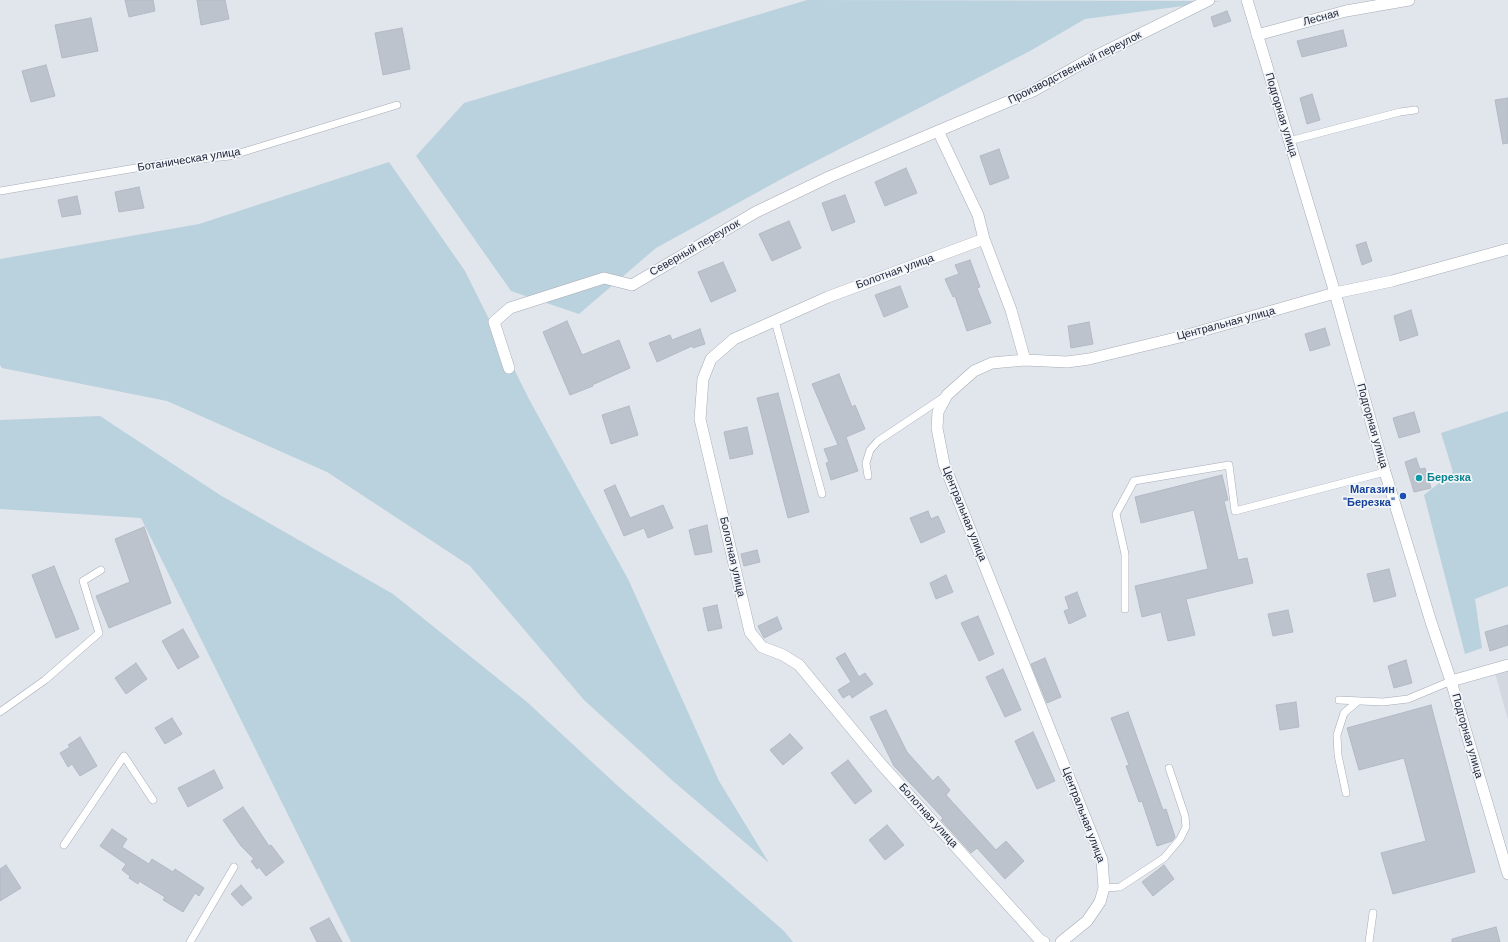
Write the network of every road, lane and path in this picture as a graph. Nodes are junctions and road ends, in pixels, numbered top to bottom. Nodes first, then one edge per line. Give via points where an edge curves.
1 (1209, 0) edge
2 (1247, 0) edge
3 (1410, 0) edge
4 (1257, 35) junction
5 (397, 105) dead end
6 (1415, 110) dead end
7 (938, 130) junction
8 (1289, 141) junction
9 (0, 191) edge
10 (984, 239) junction
11 (1508, 249) edge
12 (1335, 293) junction
13 (775, 321) junction
14 (1025, 360) junction
15 (509, 368) dead end
16 (947, 395) junction
17 (1385, 472) junction
18 (868, 476) dead end
19 (822, 494) dead end
20 (101, 570) dead end
21 (1125, 609) dead end
22 (1508, 665) edge
23 (1451, 681) junction
24 (1339, 700) dead end
25 (1357, 702) junction
26 (0, 712) edge
27 (1169, 768) dead end
28 (1346, 793) dead end
29 (153, 800) dead end
30 (64, 845) dead end
31 (1506, 860) edge
32 (234, 867) dead end
33 (1508, 874) edge
34 (1104, 888) junction
35 (1373, 913) dead end
36 (1042, 941) edge
37 (190, 942) edge
38 (1061, 942) edge
39 (1369, 942) edge

1 - 7 street, Производственный переулок via 1088,60 1033,91
2 - 4 street, Подгорная улица
3 - 4 street, Лесная via 1346,11
4 - 8 street, Подгорная улица
5 - 9 lane, Ботаническая улица via 230,156 171,162
6 - 8 lane
7 - 10 street via 978,215
7 - 15 street, Северный переулок via 828,177 756,212 632,285 604,278 510,308 494,322
8 - 12 street, Подгорная улица
10 - 13 street, Болотная улица via 828,297
10 - 14 street via 1011,310
11 - 12 street, Центральная улица via 1392,281
12 - 14 street, Центральная улица via 1184,336 1089,359 1067,362
12 - 17 street, Подгорная улица
13 - 19 lane
13 - 36 street, Болотная улица via 734,340 712,359 703,379 700,419 750,632 762,648 783,655 799,665 881,764
14 - 16 street, Центральная улица via 992,363 974,371
16 - 18 lane via 878,441 870,450 866,463
16 - 34 street, Центральная улица via 938,412 937,428 944,464 1102,860
17 - 21 lane via 1235,511 1229,465 1134,481 1116,514 1125,554
17 - 23 street, Подгорная улица
20 - 26 lane via 83,581 99,633 45,680
22 - 23 street
23 - 25 lane via 1408,699
23 - 31 street, Подгорная улица
24 - 25 lane
25 - 28 lane via 1344,713 1337,735 1338,755
27 - 34 lane via 1186,816 1186,826 1180,839 1164,858 1120,887
29 - 30 lane via 124,756
31 - 33 street, Подгорная улица
32 - 37 lane
34 - 38 street, Центральная улица via 1100,902 1087,921
35 - 39 lane

